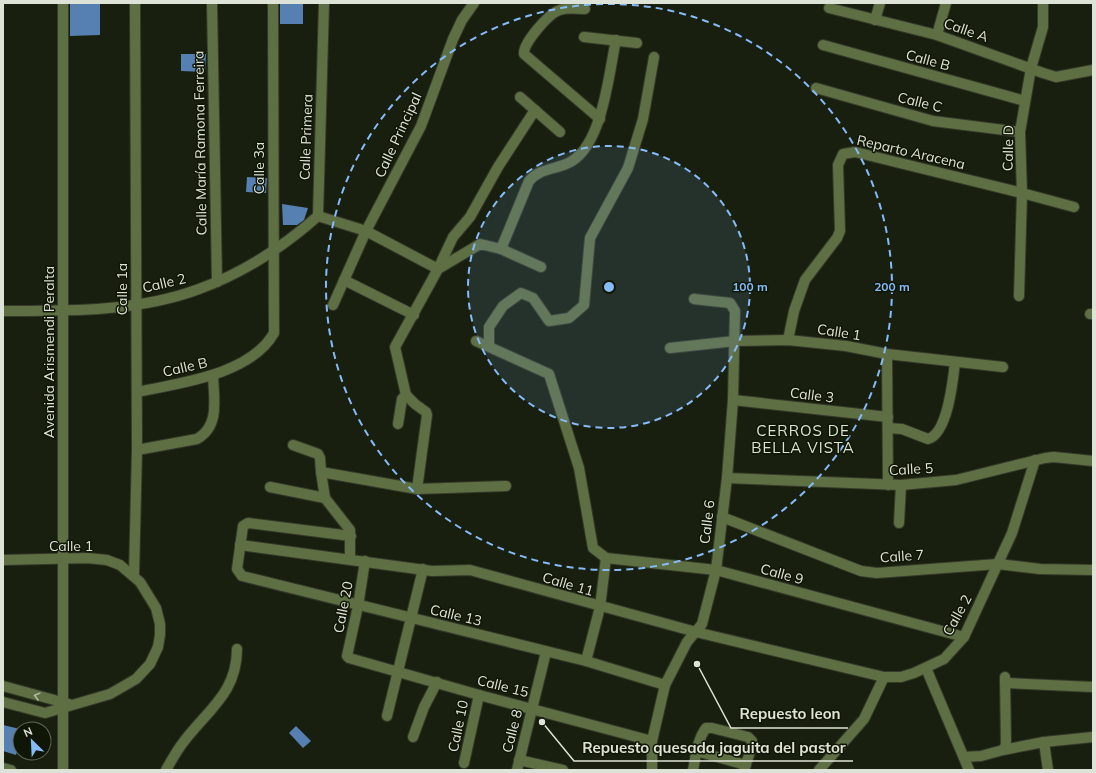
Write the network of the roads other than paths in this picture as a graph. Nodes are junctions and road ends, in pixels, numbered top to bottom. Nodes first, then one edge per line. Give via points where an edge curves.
1 (63, 3) edge
2 (135, 3) edge
3 (212, 3) edge
4 (273, 3) edge
5 (324, 3) edge
6 (474, 3) edge
7 (880, 3) edge
8 (946, 3) edge
9 (1043, 3) edge
10 (829, 8) dead end
11 (585, 9) dead end
12 (875, 20) junction
13 (937, 35) junction
14 (584, 37) dead end
15 (616, 40) junction
16 (638, 43) dead end
17 (823, 45) dead end
18 (654, 56) dead end
19 (1031, 68) junction
20 (1093, 70) edge
21 (816, 88) dead end
22 (520, 97) dead end
23 (1025, 101) junction
24 (535, 110) junction
25 (600, 119) junction
26 (560, 132) dead end
27 (1020, 132) junction
28 (1022, 193) junction
29 (1074, 207) dead end
30 (318, 216) junction
31 (366, 232) junction
32 (501, 248) junction
33 (274, 250) junction
34 (541, 267) dead end
35 (438, 269) junction
36 (344, 280) junction
37 (217, 282) junction
38 (1019, 296) dead end
39 (694, 299) dead end
40 (136, 304) junction
41 (333, 305) dead end
42 (3, 311) edge
43 (63, 311) junction
44 (414, 315) junction
45 (274, 333) joint
46 (788, 340) junction
47 (476, 341) dead end
48 (735, 341) junction
49 (488, 346) junction
50 (670, 348) dead end
51 (887, 354) junction
52 (955, 362) junction
53 (1003, 367) dead end
54 (213, 376) junction
55 (137, 392) junction
56 (406, 395) junction
57 (733, 400) junction
58 (888, 417) junction
59 (398, 424) dead end
60 (888, 428) junction
61 (293, 445) dead end
62 (137, 450) junction
63 (1035, 460) junction
64 (1093, 461) edge
65 (321, 472) junction
66 (727, 478) junction
67 (888, 485) junction
68 (901, 485) junction
69 (506, 486) dead end
70 (270, 488) dead end
71 (416, 489) junction
72 (325, 498) junction
73 (722, 517) junction
74 (899, 523) dead end
75 (351, 536) junction
76 (240, 545) junction
77 (350, 558) junction
78 (606, 558) junction
79 (3, 560) edge
80 (62, 560) junction
81 (365, 561) junction
82 (998, 564) junction
83 (423, 569) junction
84 (716, 570) junction
85 (1093, 570) edge
86 (134, 575) junction
87 (358, 606) junction
88 (600, 607) junction
89 (410, 619) junction
90 (696, 632) junction
91 (964, 637) junction
92 (237, 649) dead end
93 (546, 652) junction
94 (348, 657) joint
95 (586, 662) junction
96 (926, 668) junction
97 (398, 671) junction
98 (884, 677) junction
99 (436, 682) junction
100 (665, 685) junction
101 (3, 686) edge
102 (1093, 687) edge
103 (479, 695) junction
104 (3, 702) edge
105 (66, 705) junction
106 (532, 708) junction
107 (387, 716) dead end
108 (413, 737) dead end
109 (1093, 737) edge
110 (652, 741) junction
111 (1044, 742) junction
112 (1003, 750) junction
113 (696, 751) junction
114 (964, 757) junction
115 (464, 763) dead end
116 (518, 765) edge
117 (745, 767) edge
118 (3, 768) edge
119 (11, 770) edge
120 (63, 770) edge
121 (166, 770) edge
122 (563, 770) edge
123 (652, 770) edge
124 (693, 770) edge
125 (819, 770) edge
126 (968, 770) edge
127 (1048, 770) edge

1 - 43 street, Avenida Arismendi Peralta
2 - 40 street, Calle 1a
3 - 37 street, Calle María Ramona Ferreira
4 - 33 street, Calle 3a
5 - 30 street, Calle Primera
6 - 31 street, Calle Principal via 453,39 421,126
7 - 12 street
8 - 13 street
9 - 19 street, Calle D via 1043,27
10 - 12 street, Calle A
11 - 25 street via 561,9 553,13 534,34 524,54
12 - 13 street, Calle A
13 - 19 street, Calle A
14 - 15 street
15 - 16 street
15 - 25 street
17 - 23 street, Calle B
18 - 49 street via 643,118 628,168 590,238 584,305 569,318 549,321 533,298 521,294 503,306 489,327
19 - 20 street, Calle A via 1056,77
19 - 23 street, Calle D
21 - 27 street, Calle C via 933,120
22 - 24 street
23 - 27 street, Calle D
24 - 26 street
24 - 35 street via 470,216 453,237
25 - 32 street via 579,156 535,174 529,181
27 - 28 street, Calle D
28 - 29 street, Reparto Aracena
28 - 38 street, Calle D
28 - 46 street, Reparto Aracena via 855,152 843,154 838,164 840,231 805,280 794,311
30 - 31 street
30 - 33 street
31 - 35 street
31 - 36 street, Calle Principal
32 - 34 street
32 - 35 street via 480,244
33 - 37 street, Calle 2
33 - 45 street, Calle 3a
35 - 44 street
36 - 41 street, Calle Principal
36 - 44 street
37 - 40 street, Calle 2 via 178,295
39 - 48 street, Calle 6 via 730,303 733,306
40 - 43 street, Calle 2
40 - 55 street, Calle 1a
42 - 43 street, Calle 2
43 - 80 street, Avenida Arismendi Peralta
44 - 56 street via 395,347
45 - 54 street, Calle B via 263,349
46 - 48 street, Calle 1
46 - 51 street, Calle 1 via 846,346
47 - 49 street
48 - 50 street, Calle 1
48 - 57 street, Calle 6
49 - 78 street via 549,374 579,468 593,548
51 - 52 street, Calle 1
51 - 58 street
52 - 53 street, Calle 1
52 - 60 street via 948,409 937,434 928,439 902,429
54 - 55 street, Calle B
54 - 62 street via 214,420 204,435 197,439
55 - 62 street, Calle 1a
56 - 59 street via 402,399
56 - 71 street via 427,415
57 - 58 street, Calle 3
57 - 66 street, Calle 6
58 - 60 street
60 - 67 street
61 - 65 street via 318,454
62 - 86 street, Calle 1a
63 - 64 street, Calle 5 via 1054,457
63 - 68 street, Calle 5 via 956,480
63 - 82 street, Calle 2 via 1012,533
65 - 71 street
65 - 72 street
66 - 67 street, Calle 5
66 - 73 street, Calle 6
67 - 68 street, Calle 5
68 - 74 street
69 - 71 street
70 - 72 street
72 - 75 street via 344,520
73 - 82 street, Calle 7 via 861,570 877,573
73 - 84 street, Calle 6
75 - 76 street via 245,524
75 - 77 street
76 - 77 street, Calle 11
76 - 87 street, Calle 13 via 237,569 240,575
77 - 81 street, Calle 11
78 - 84 street, Calle 9
78 - 88 street
79 - 80 street, Calle 1
80 - 86 street, Calle 1 via 106,560 120,565
80 - 105 street, Avenida Arismendi Peralta
81 - 83 street, Calle 11
81 - 87 street, Calle 20
82 - 85 street, Calle 7 via 1040,569
82 - 91 street, Calle 2
83 - 88 street, Calle 11 via 470,570
83 - 89 street
84 - 90 street, Calle 6 via 702,624
84 - 91 street, Calle 9
86 - 105 street via 156,608 160,624 158,647 150,664 123,688 110,694
87 - 89 street, Calle 13
87 - 94 street, Calle 20
88 - 90 street, Calle 11
88 - 95 street
89 - 93 street, Calle 13
89 - 97 street
90 - 98 street, Calle 11
90 - 100 street, Calle 6 via 687,642
91 - 96 street, Calle 2 via 944,659
92 - 121 street via 231,683 223,697 182,744
93 - 95 street, Calle 13
93 - 106 street, Calle 8
94 - 97 street, Calle 15
95 - 100 street, Calle 13
96 - 98 street, Calle 2 via 901,677
96 - 114 street
97 - 99 street, Calle 15
97 - 107 street
98 - 125 street via 864,719
99 - 103 street, Calle 15
99 - 108 street
100 - 110 street, Calle 6
105 -> 101 street
102 - 112 street via 1005,680 1006,745
103 - 106 street, Calle 15
103 - 115 street, Calle 10
104 - 105 street via 45,713
105 - 120 street
106 - 110 street, Calle 15
106 - 116 street, Calle 8
109 - 111 street
110 - 123 street, Calle 6
111 - 112 street
111 - 127 street
112 - 114 street via 981,756
113 - 117 street
113 - 117 street via 706,728 748,737 752,741 752,746
113 - 124 street
114 - 126 street
116 - 122 street
118 - 119 street

